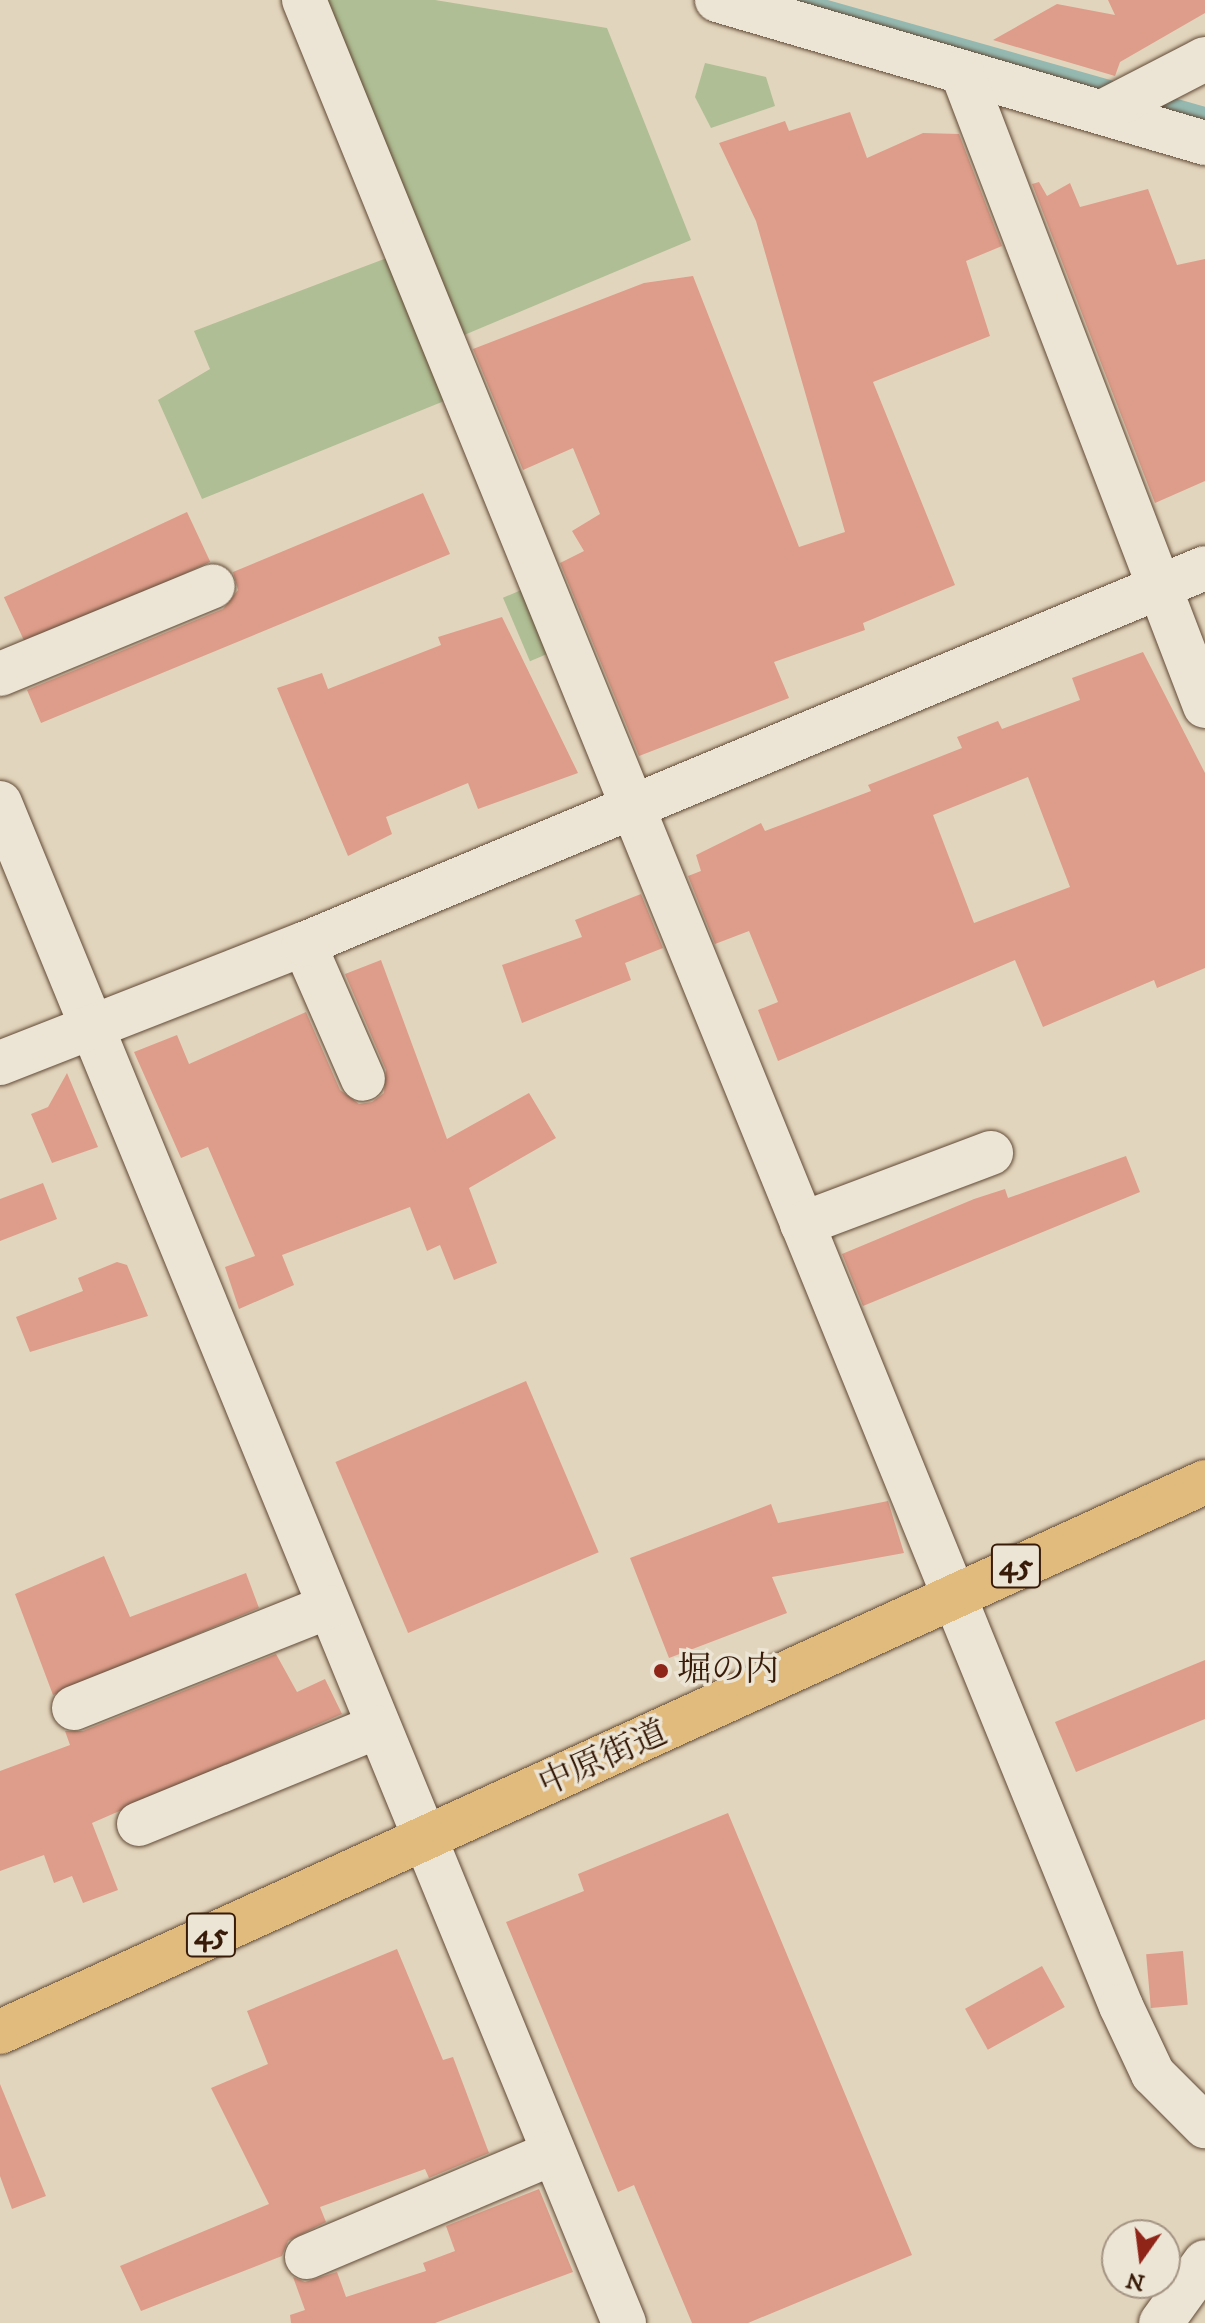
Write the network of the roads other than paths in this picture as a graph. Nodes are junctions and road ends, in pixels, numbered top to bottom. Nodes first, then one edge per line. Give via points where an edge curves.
1 (304, 0) edge
2 (717, 0) edge
3 (1189, 68) edge
4 (962, 72) junction
5 (1108, 110) junction
6 (1205, 143) edge
7 (1205, 568) edge
8 (213, 586) dead end
9 (1157, 589) junction
10 (0, 674) edge
11 (1205, 706) edge
12 (631, 809) junction
13 (1, 810) edge
14 (304, 944) junction
15 (90, 1025) junction
16 (0, 1063) edge
17 (363, 1079) dead end
18 (991, 1153) dead end
19 (802, 1224) junction
20 (1205, 1482) edge
21 (954, 1594) junction
22 (328, 1607) junction
23 (74, 1708) dead end
24 (377, 1727) junction
25 (139, 1824) dead end
26 (423, 1838) junction
27 (0, 2032) edge
28 (1205, 2126) edge
29 (553, 2153) junction
30 (307, 2257) dead end
31 (1205, 2262) edge
32 (624, 2323) edge
33 (1161, 2323) edge

1 - 12 street via 469,391
2 - 4 street
3 - 5 street
4 - 5 street
4 - 9 street
5 - 6 street
7 - 9 street
8 - 10 street
9 - 11 street
9 - 12 street
12 - 14 street
12 - 19 street
13 - 15 street
14 - 15 street
14 - 17 street
15 - 16 street
15 - 22 street
18 - 19 street
19 - 21 street
20 - 21 main road, 中原街道 / 45
21 - 26 main road, 中原街道 / 45 via 832,1658
21 - 28 street via 1153,2074
22 - 23 street
22 - 24 street
24 - 25 street
24 - 26 street
26 - 27 main road, 中原街道 / 45
26 - 29 street
29 - 30 street
29 - 32 street
31 - 33 street

